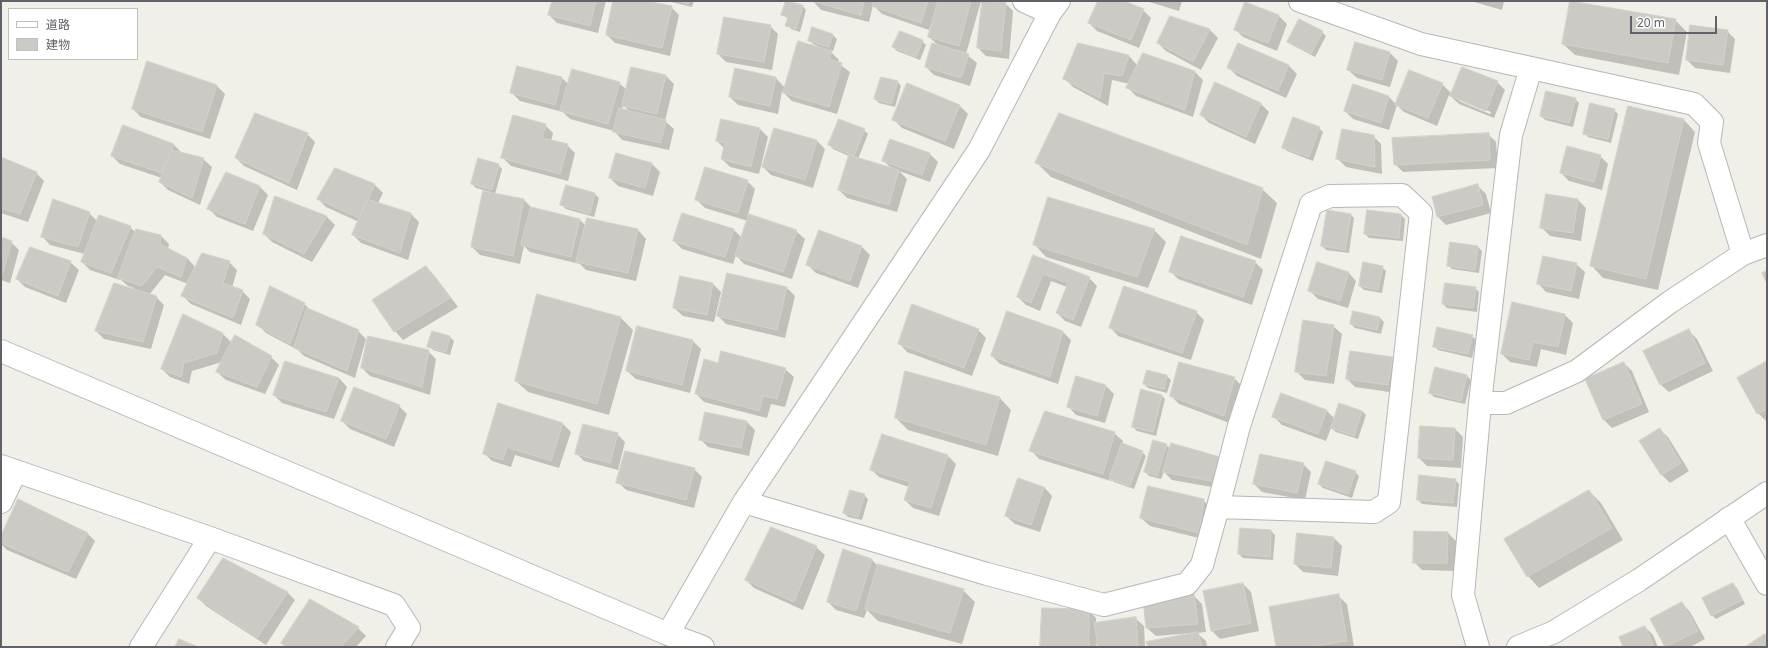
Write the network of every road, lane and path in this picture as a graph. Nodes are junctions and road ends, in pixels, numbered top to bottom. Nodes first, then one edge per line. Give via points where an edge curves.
1 (1024, 1) edge
2 (1300, 1) edge
3 (1054, 7) edge
4 (1531, 68) junction
5 (1767, 245) edge
6 (1743, 254) junction
7 (1, 351) edge
8 (1480, 403) junction
9 (8, 468) edge
10 (1767, 493) edge
11 (1, 502) edge
12 (744, 502) junction
13 (1218, 507) junction
14 (1729, 518) junction
15 (210, 538) junction
16 (1767, 584) edge
17 (664, 640) edge
18 (141, 647) edge
19 (397, 647) edge
20 (703, 647) edge
21 (1478, 647) edge
22 (1518, 647) edge

1 - 3 street
2 - 4 street via 1421,44
3 - 12 street via 979,150
4 - 6 street via 1694,104 1712,122 1709,143
4 - 8 street via 1511,135
5 - 6 street
6 - 8 street via 1670,302 1577,371 1506,403
7 - 17 street
8 - 21 street via 1463,595
9 - 11 street
9 - 15 street
10 - 14 street
12 - 13 street via 987,574 1104,605 1187,584 1202,565
12 - 17 street
13 - 13 street via 1374,512 1389,502 1421,213 1402,195 1330,196 1311,204 1239,426
14 - 16 street
14 - 22 street via 1633,584 1554,632
15 - 18 street
15 - 19 street via 394,605 409,628
17 - 20 street

